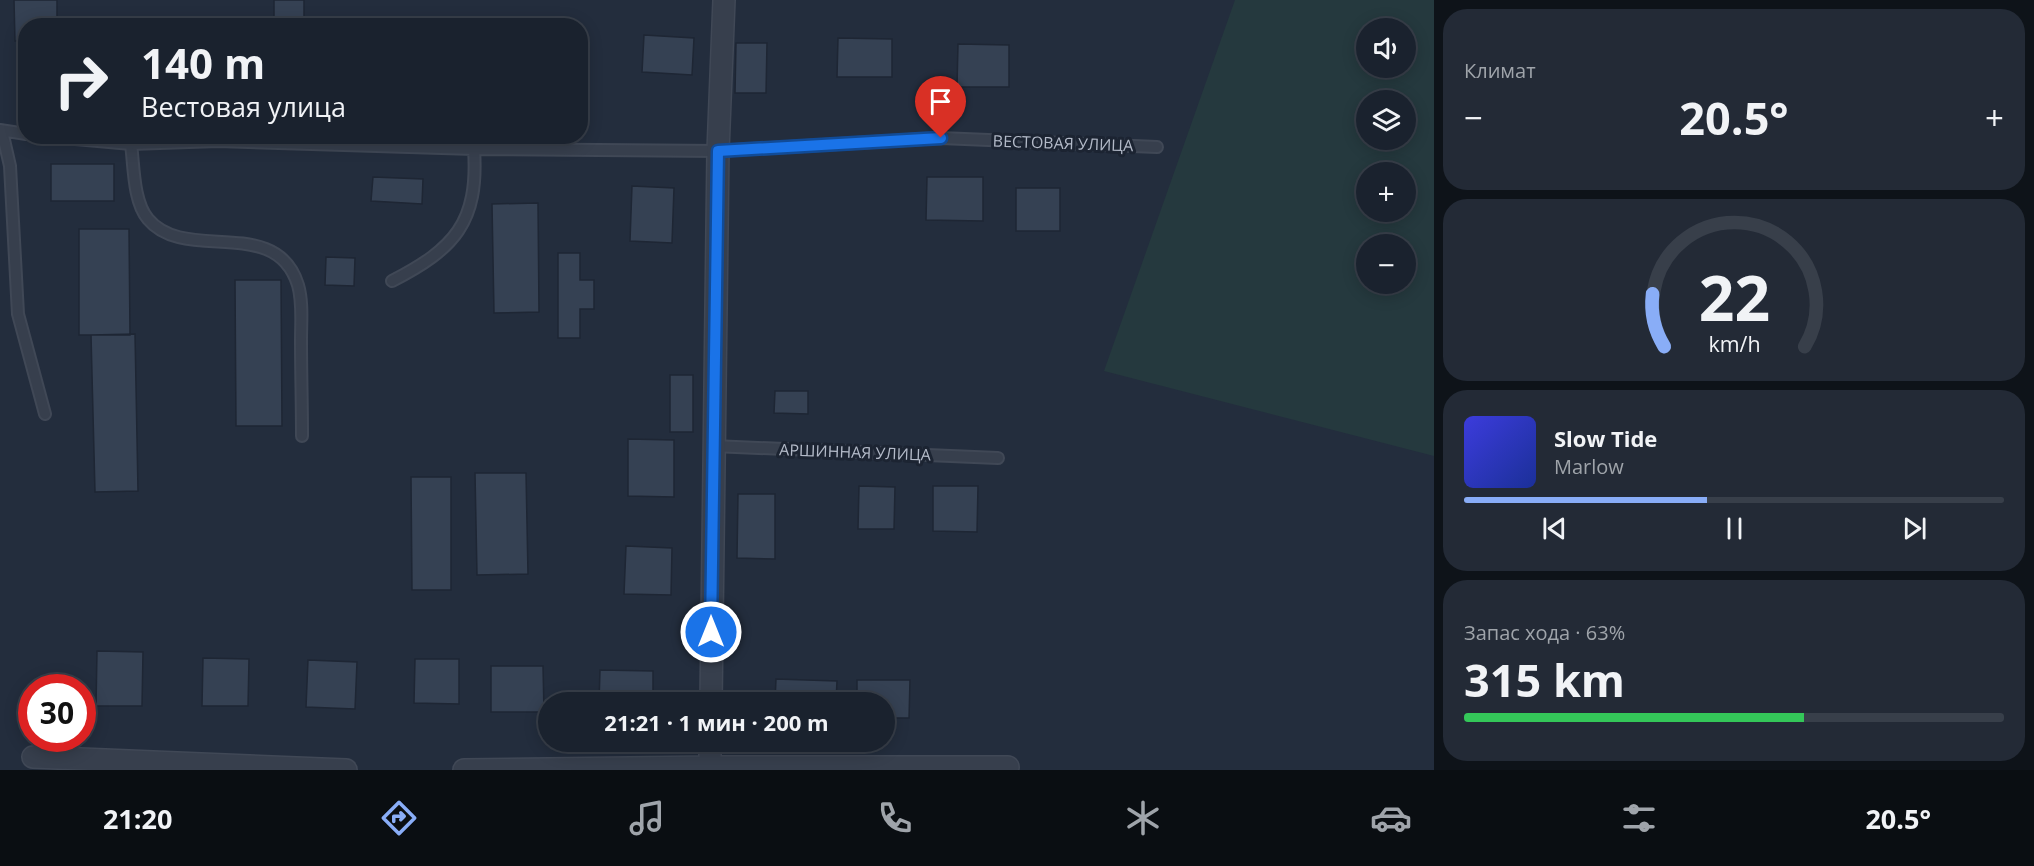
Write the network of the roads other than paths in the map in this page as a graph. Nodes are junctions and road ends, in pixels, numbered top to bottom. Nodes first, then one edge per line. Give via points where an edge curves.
1 (724, 0) edge
2 (1, 131) edge
3 (18, 133) edge
4 (131, 144) edge
5 (314, 144) edge
6 (1157, 147) dead end
7 (474, 149) junction
8 (718, 151) junction
9 (392, 281) dead end
10 (45, 414) dead end
11 (302, 436) dead end
12 (712, 446) junction
13 (998, 458) dead end
14 (711, 692) edge
15 (710, 752) edge
16 (33, 757) dead end
17 (710, 767) junction
18 (1008, 767) dead end
19 (346, 770) edge
20 (465, 770) edge

1 - 8 street
2 - 3 lane
2 - 10 lane via 10,166 18,314
4 - 11 lane via 138,193 147,218 159,230 174,237 268,250 294,275 301,304
5 - 7 lane, ВЕСТОВАЯ УЛИЦА
6 - 8 lane, ВЕСТОВАЯ УЛИЦА via 941,138
7 - 8 lane, ВЕСТОВАЯ УЛИЦА
7 - 9 lane via 470,211 457,233 438,254
8 - 12 street
12 - 13 lane, АРШИННАЯ УЛИЦА
12 - 14 street
15 - 17 street
16 - 19 street
17 - 18 street
17 - 20 street

